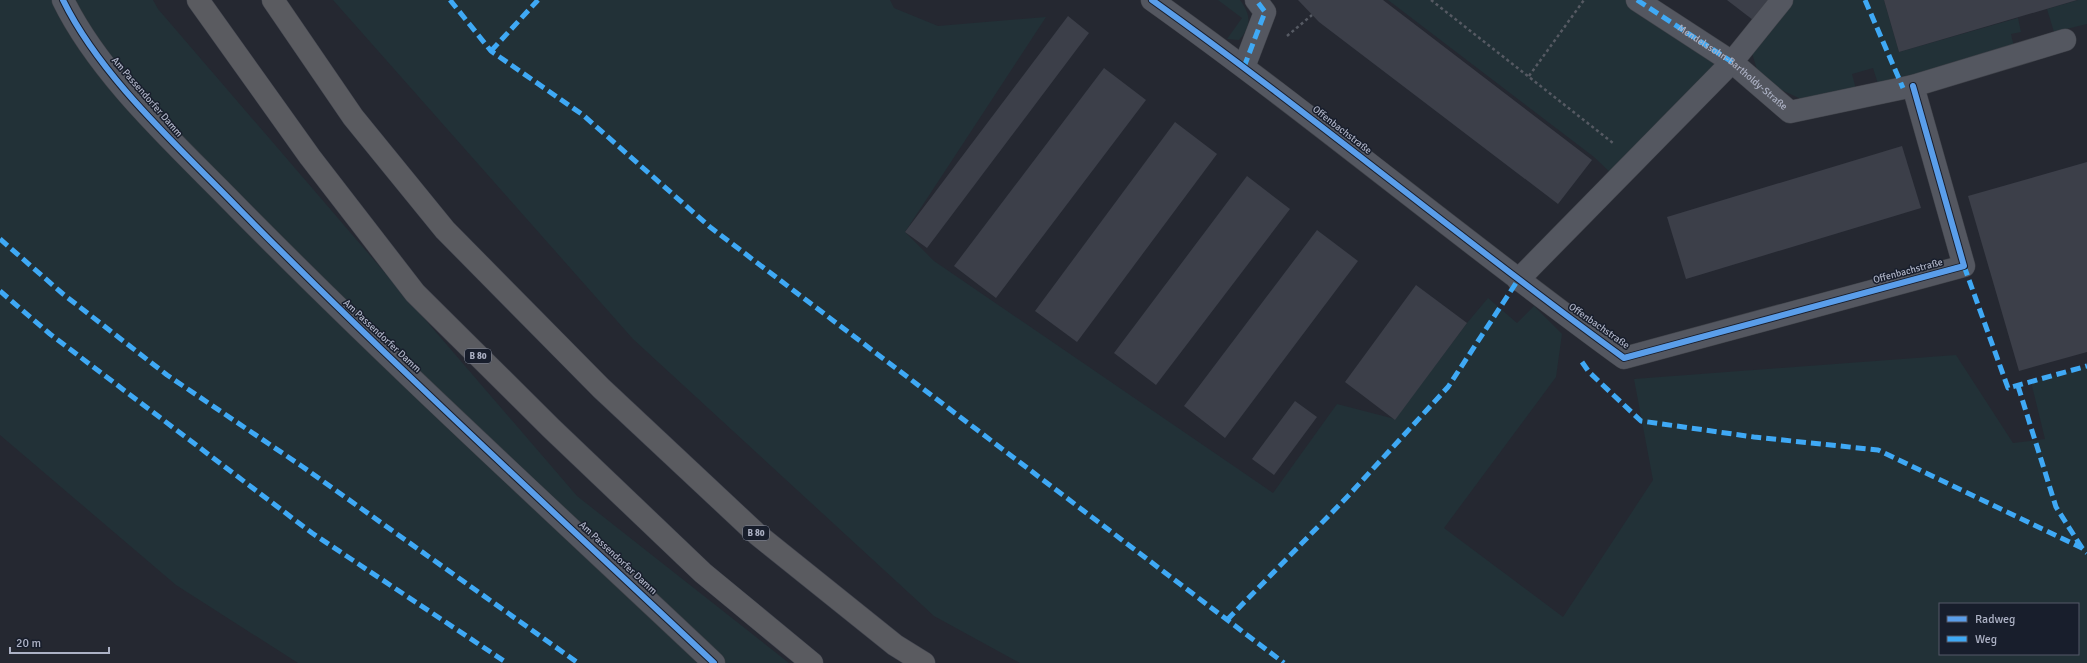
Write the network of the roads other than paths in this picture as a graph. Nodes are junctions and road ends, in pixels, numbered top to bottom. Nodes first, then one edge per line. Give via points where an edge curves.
1 (63, 0) edge
2 (198, 0) edge
3 (273, 0) edge
4 (1152, 0) edge
5 (1256, 0) edge
6 (1637, 0) edge
7 (1782, 0) edge
8 (2065, 40) dead end
9 (1732, 62) junction
10 (1244, 67) junction
11 (1913, 86) junction
12 (1518, 280) junction
13 (714, 663) edge
14 (812, 663) edge
15 (924, 663) edge

1 - 13 street, Am Passendorfer Damm via 78,29 152,121 312,283
2 - 14 highway, B 80 via 310,158 415,293 703,573
3 - 15 highway, B 80 via 353,116 446,230 573,360 758,535 895,645
4 - 10 street, Offenbachstraße
5 - 10 street via 1265,12
6 - 9 street, Mendelssohn-Bartholdy-Straße
7 - 9 street
8 - 11 street, Mendelssohn-Bartholdy-Straße
9 - 11 street, Mendelssohn-Bartholdy-Straße via 1790,112
9 - 12 street
10 - 12 street, Offenbachstraße
11 - 12 street, Offenbachstraße via 1964,266 1624,358

